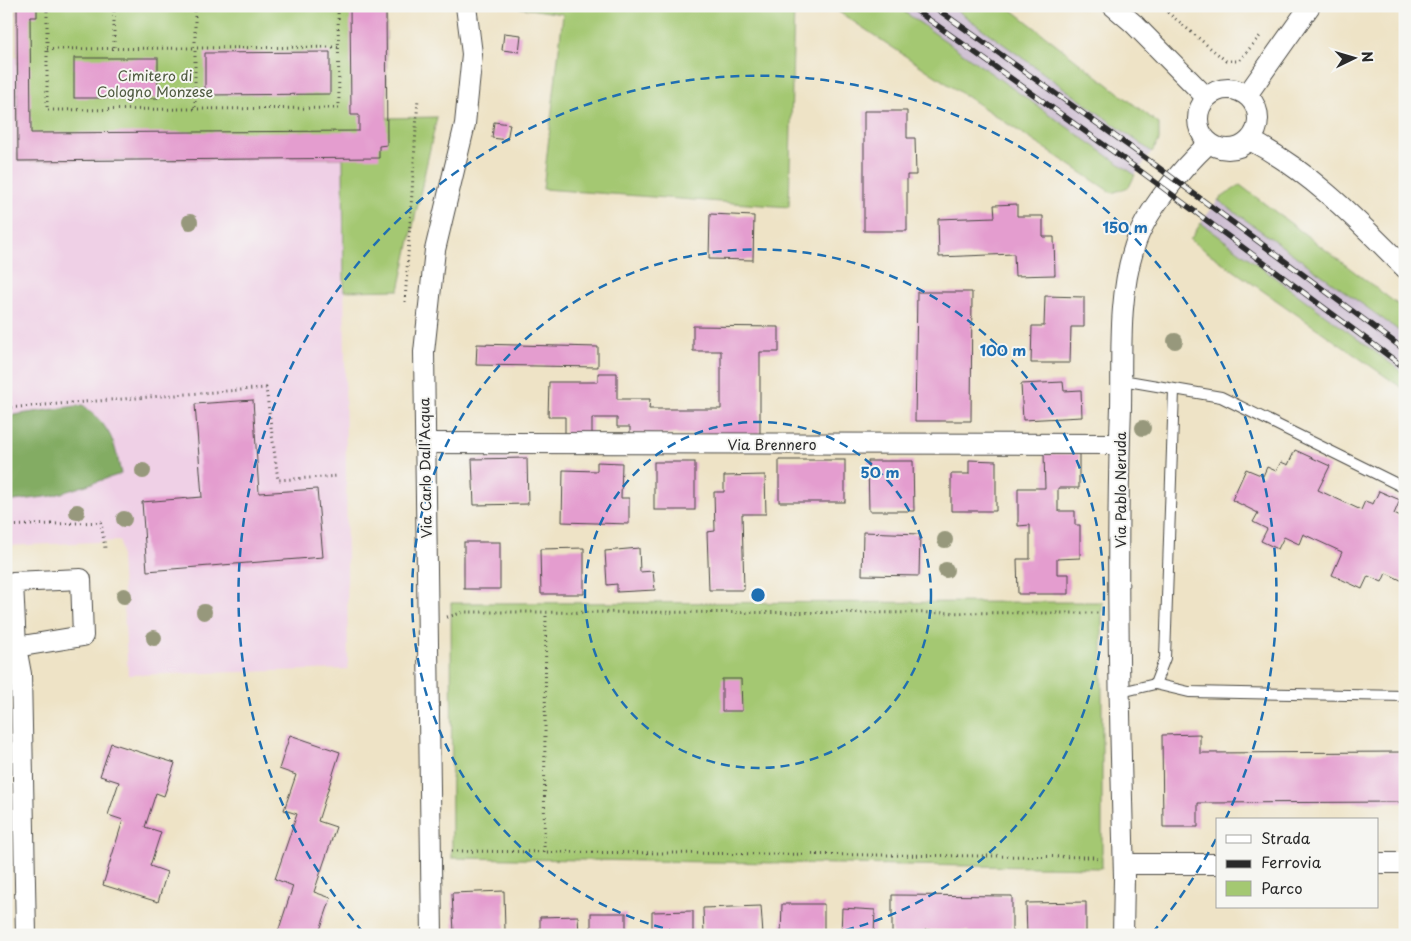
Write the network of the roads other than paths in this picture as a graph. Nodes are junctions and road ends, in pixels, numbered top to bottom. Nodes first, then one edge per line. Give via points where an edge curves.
1 (466, 6) edge
2 (1113, 6) edge
3 (1310, 6) edge
4 (1247, 95) junction
5 (1206, 97) junction
6 (1250, 140) junction
7 (1209, 143) junction
8 (1405, 268) edge
9 (1122, 380) junction
10 (1174, 390) junction
11 (425, 444) junction
12 (1119, 444) junction
13 (1405, 488) edge
14 (16, 647) junction
15 (1155, 684) junction
16 (1121, 692) junction
17 (1405, 696) edge
18 (1378, 863) edge
19 (1405, 863) edge
20 (1216, 864) edge
21 (1124, 871) junction
22 (26, 935) edge
23 (432, 935) edge
24 (1123, 935) edge

1 - 11 street, Via Carlo Dall'Acqua via 472,54 465,124 435,250 428,302 424,352
2 - 5 street
3 - 4 street
4 - 5 street via 1239,90 1222,89
4 - 6 street via 1258,112 1256,132
5 - 7 street via 1200,106 1198,126
6 - 7 street via 1243,146 1226,150
6 - 8 street via 1274,152 1319,187
7 - 9 street, Via Pablo Neruda via 1185,165 1134,244 1124,300
9 - 10 lane
9 - 12 street, Via Pablo Neruda
10 - 13 lane via 1222,397
10 - 15 lane via 1165,658
11 - 12 street, Via Brennero
11 - 23 street, Via Carlo Dall'Acqua
12 - 16 street, Via Pablo Neruda
14 - 14 street via 83,636 81,579 13,582
14 - 22 street via 21,674
15 - 16 lane
15 - 17 lane via 1189,692
16 - 21 street, Via Pablo Neruda
18 - 19 street
20 - 21 street via 1165,864
21 - 24 street, Via Pablo Neruda

